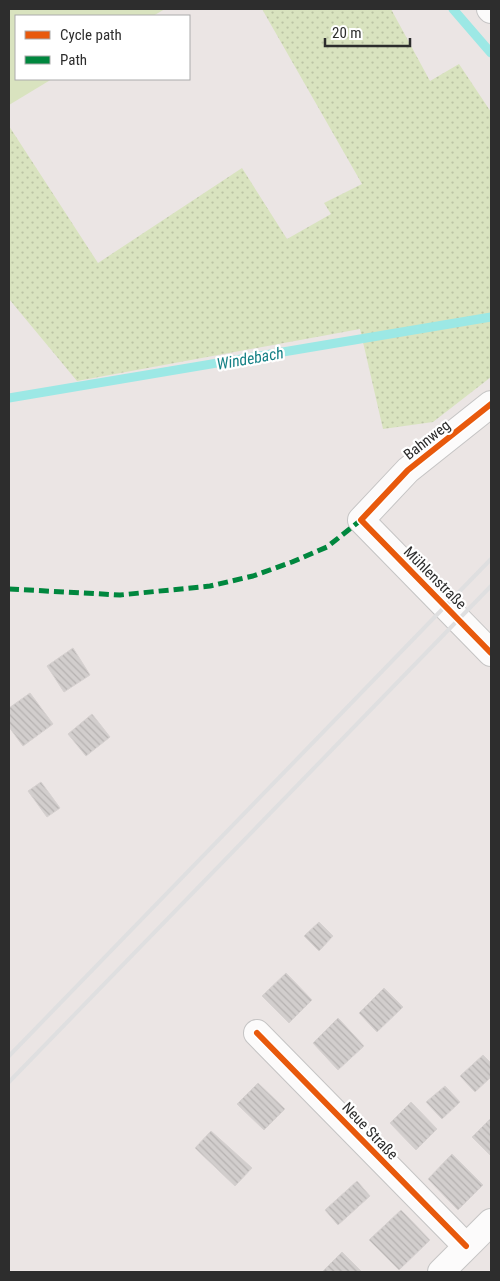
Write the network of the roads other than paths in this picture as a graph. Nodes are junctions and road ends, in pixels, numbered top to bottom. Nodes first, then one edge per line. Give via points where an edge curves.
1 (491, 404) edge
2 (360, 520) joint
3 (491, 653) edge
4 (257, 1033) dead end
5 (491, 1222) edge
6 (466, 1246) junction
7 (441, 1272) edge

1 - 2 street, Bahnweg via 408,470
2 - 3 street, Mühlenstraße
4 - 6 street, Neue Straße
5 - 6 street
6 - 7 street

